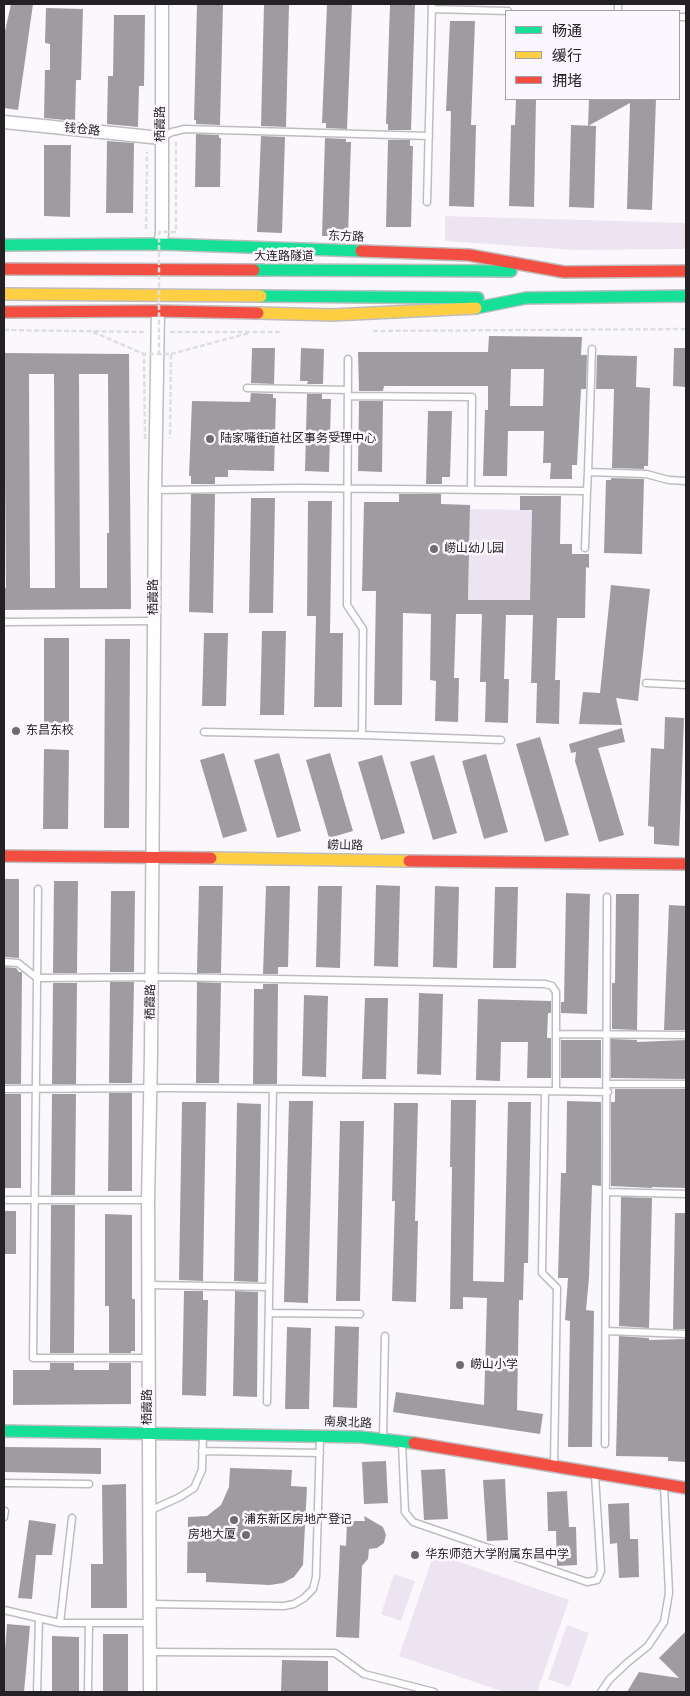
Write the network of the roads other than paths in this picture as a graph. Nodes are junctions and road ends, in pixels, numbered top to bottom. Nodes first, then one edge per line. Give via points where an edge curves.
1 (162, 4) edge
2 (432, 6) edge
3 (505, 11) edge
4 (4, 122) edge
5 (428, 136) junction
6 (161, 138) junction
7 (427, 202) dead end
8 (160, 244) junction
9 (4, 245) edge
10 (4, 269) edge
11 (686, 271) edge
12 (564, 272) junction
13 (4, 294) edge
14 (686, 296) edge
15 (526, 298) junction
16 (158, 311) junction
17 (4, 312) edge
18 (592, 349) dead end
19 (348, 359) dead end
20 (247, 388) dead end
21 (348, 393) junction
22 (588, 472) junction
23 (686, 481) edge
24 (348, 489) junction
25 (155, 490) junction
26 (471, 490) junction
27 (587, 491) junction
28 (585, 548) dead end
29 (154, 621) junction
30 (4, 622) edge
31 (646, 683) dead end
32 (686, 684) edge
33 (204, 732) dead end
34 (362, 735) junction
35 (501, 740) dead end
36 (4, 856) edge
37 (152, 858) junction
38 (686, 864) edge
39 (38, 889) dead end
40 (607, 897) dead end
41 (4, 962) edge
42 (37, 978) junction
43 (151, 978) junction
44 (556, 1034) junction
45 (608, 1034) junction
46 (686, 1035) edge
47 (608, 1084) junction
48 (686, 1084) edge
49 (150, 1088) junction
50 (4, 1089) edge
51 (37, 1089) junction
52 (273, 1089) junction
53 (544, 1091) junction
54 (556, 1091) junction
55 (608, 1092) junction
56 (607, 1192) junction
57 (686, 1194) edge
58 (4, 1200) edge
59 (35, 1200) junction
60 (148, 1200) junction
61 (148, 1285) junction
62 (269, 1287) junction
63 (269, 1313) junction
64 (360, 1314) dead end
65 (606, 1331) junction
66 (686, 1334) edge
67 (385, 1336) dead end
68 (148, 1358) junction
69 (267, 1402) dead end
70 (4, 1431) edge
71 (148, 1433) junction
72 (203, 1434) junction
73 (320, 1435) junction
74 (383, 1439) junction
75 (402, 1441) junction
76 (605, 1444) dead end
77 (202, 1452) junction
78 (320, 1453) junction
79 (554, 1466) junction
80 (595, 1473) junction
81 (4, 1483) edge
82 (89, 1484) dead end
83 (664, 1485) junction
84 (686, 1488) edge
85 (148, 1511) junction
86 (72, 1518) dead end
87 (149, 1604) junction
88 (4, 1610) edge
89 (39, 1619) junction
90 (149, 1622) junction
91 (60, 1623) junction
92 (89, 1623) junction
93 (150, 1652) junction
94 (37, 1692) edge
95 (88, 1692) edge
96 (150, 1692) edge
97 (434, 1692) edge
98 (601, 1692) edge

1 - 6 street, 栖霞路
2 - 3 lane
2 - 5 lane
4 - 6 street, 钱仓路
5 - 6 lane via 185,129
5 - 7 lane
6 - 8 street, 栖霞路
8 - 9 main road, 东方路
8 - 12 main road, 东方路 via 469,256
10 - 12 main road, 大连路隧道
11 - 12 main road, 东方路
13 - 15 main road
14 - 15 main road
15 - 16 main road via 482,308 332,315
16 - 17 main road
16 - 25 street, 栖霞路
18 - 22 lane
19 - 21 lane
20 - 21 lane
21 - 24 lane
21 - 26 lane via 472,397
22 - 23 lane via 646,474
22 - 27 lane
24 - 25 lane
24 - 26 lane
24 - 34 lane via 347,606 363,629
25 - 29 street, 栖霞路
26 - 27 lane
27 - 28 lane
29 - 30 lane
29 - 37 street, 栖霞路
31 - 32 lane
33 - 34 lane
34 - 35 lane
36 - 37 main road, 崂山路
37 - 38 main road, 崂山路
37 - 43 street, 栖霞路
39 - 42 lane
40 - 45 lane
41 - 42 lane via 18,962
42 - 43 lane
42 - 51 lane
43 - 44 lane via 544,984 552,986 556,992
43 - 49 street, 栖霞路
44 - 45 lane
44 - 54 lane
45 - 46 lane
45 - 47 lane
47 - 48 lane
47 - 55 lane
49 - 51 lane
49 - 52 lane
49 - 60 street, 栖霞路
50 - 51 lane
51 - 59 lane
52 - 53 lane
52 - 62 lane
53 - 54 lane
53 - 79 lane via 542,1273 556,1288
54 - 55 lane
55 - 56 lane
56 - 57 lane
56 - 65 lane
58 - 59 lane
59 - 60 lane
59 - 68 lane via 33,1358
60 - 61 street, 栖霞路
61 - 62 lane
61 - 68 street, 栖霞路
62 - 63 lane
63 - 64 lane
63 - 69 lane
65 - 66 lane
65 - 76 lane
67 - 74 lane
68 - 71 street, 栖霞路
70 - 71 main road, 南泉北路
71 - 72 main road, 南泉北路
71 - 85 street, 栖霞路
72 - 73 main road, 南泉北路
72 - 77 lane
73 - 74 main road, 南泉北路
73 - 78 lane
74 - 75 main road, 南泉北路
75 - 79 main road, 南泉北路
75 - 80 lane via 405,1512 413,1522 587,1582 596,1580 601,1572
77 - 78 lane
77 - 85 lane via 202,1470 194,1488
78 - 87 lane via 316,1577 313,1589 304,1598 284,1606
79 - 80 main road, 南泉北路
80 - 83 main road, 南泉北路
81 - 82 lane
83 - 84 main road, 南泉北路
83 - 98 lane via 669,1593 664,1622 648,1646 609,1680
85 - 87 street, 栖霞路
86 - 91 lane
87 - 90 street, 栖霞路
88 - 89 lane
89 - 91 lane
89 - 94 lane
90 - 92 lane
90 - 93 street, 栖霞路
91 - 92 lane
92 - 95 lane
93 - 96 street, 栖霞路
93 - 97 lane via 335,1653 364,1674

